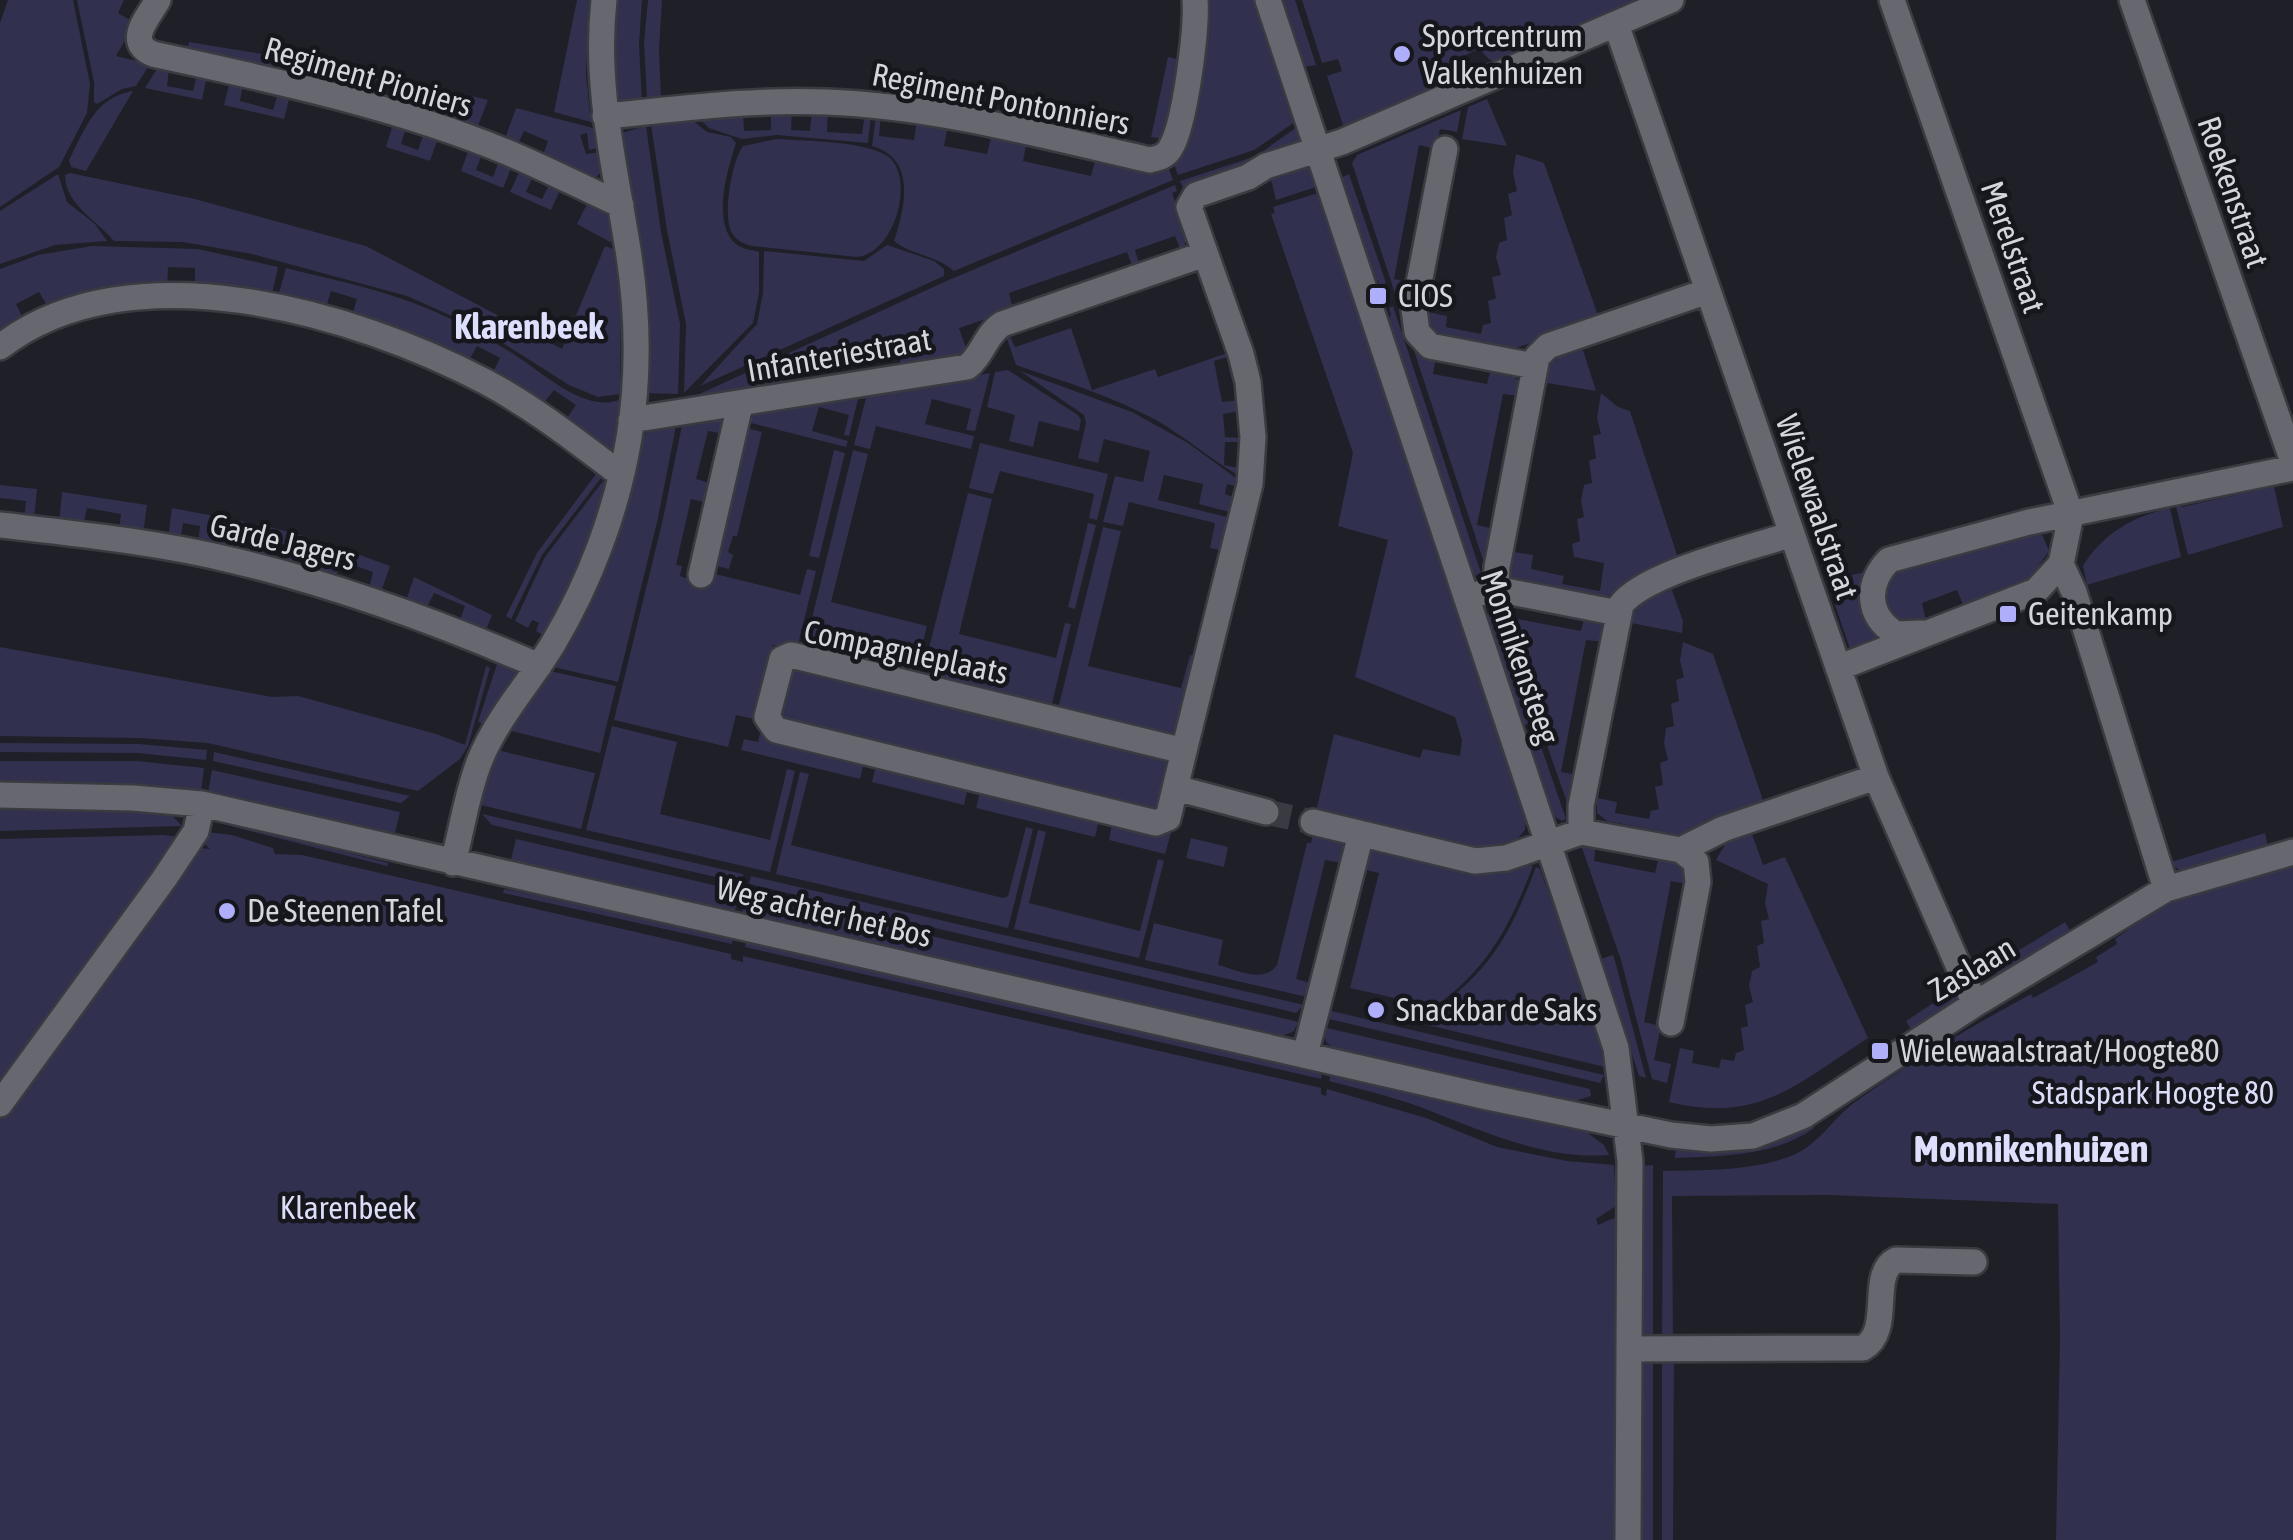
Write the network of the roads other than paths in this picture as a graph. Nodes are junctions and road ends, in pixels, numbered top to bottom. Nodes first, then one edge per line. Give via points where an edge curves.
1 (158, 0) edge
2 (604, 0) edge
3 (1195, 0) edge
4 (1268, 0) edge
5 (1671, 0) edge
6 (1892, 0) edge
7 (2132, 0) edge
8 (1616, 24) junction
9 (605, 116) junction
10 (1445, 149) dead end
11 (1318, 150) junction
12 (621, 205) junction
13 (1205, 254) junction
14 (1708, 290) junction
15 (0, 347) edge
16 (1534, 366) junction
17 (740, 405) junction
18 (631, 420) junction
19 (2293, 465) edge
20 (622, 470) junction
21 (2071, 515) junction
22 (0, 525) edge
23 (1792, 534) junction
24 (2061, 564) junction
25 (702, 575) dead end
26 (1496, 589) junction
27 (1466, 601) junction
28 (1618, 612) junction
29 (1922, 633) junction
30 (538, 666) junction
31 (1838, 668) junction
32 (1184, 751) junction
33 (1876, 777) junction
34 (1176, 788) junction
35 (0, 795) edge
36 (202, 804) junction
37 (1266, 812) tunnel mouth
38 (1313, 822) tunnel mouth
39 (1580, 832) junction
40 (1361, 834) junction
41 (1550, 844) junction
42 (1681, 850) junction
43 (2293, 852) edge
44 (454, 862) junction
45 (2166, 889) junction
46 (1974, 1004) junction
47 (1671, 1024) dead end
48 (1305, 1055) junction
49 (0, 1104) edge
50 (1628, 1128) junction
51 (1974, 1262) dead end
52 (1629, 1349) junction
53 (1628, 1540) edge

1 - 12 street, Regiment Pioniers via 139,32 142,50 403,118 506,152
2 - 9 street
3 - 9 street, Regiment Pontonniers via 1192,59 1174,141 1164,156 1150,160 919,110 844,103 741,101
4 - 11 street, Monnikensteeg
5 - 8 street
6 - 21 street, Merelstraat
7 - 19 street, Roekenstraat
8 - 11 street
8 - 14 street, Wielewaalstraat
9 - 12 street
10 - 16 street via 1414,310 1417,332 1430,346
11 - 13 street via 1196,195 1189,207
11 - 27 street, Monnikensteeg
12 - 18 street via 636,336
13 - 17 street, Infanteriestraat via 1002,324 967,366
13 - 32 street via 1248,382 1254,438 1250,484
14 - 16 street via 1548,346
14 - 23 street, Wielewaalstraat
15 - 20 street via 50,316 110,301 194,296 273,306 350,326 464,371
16 - 26 street
17 - 18 street, Infanteriestraat
17 - 25 street
18 - 20 street
19 - 21 street
20 - 30 street via 576,602
21 - 24 street
21 - 29 street via 1889,560 1872,589 1878,617 1896,634
22 - 30 street, Garde Jagers via 144,543 306,578
23 - 28 street via 1658,579 1632,593
23 - 31 street, Wielewaalstraat
24 - 29 street via 2036,590 2006,605
24 - 45 street
26 - 27 street
26 - 28 street
27 - 41 street, Monnikensteeg
28 - 39 street
29 - 31 street
30 - 44 street via 480,760
31 - 33 street, Wielewaalstraat
32 - 34 street, Compagnieplaats
32 - 34 street, Compagnieplaats via 791,656 782,659 767,717 776,730 1156,822 1168,818
33 - 42 street
33 - 46 street, Wielewaalstraat
34 - 37 street
35 - 36 street, Weg achter het Bos
36 - 44 street, Weg achter het Bos
36 - 49 street via 196,831 164,880
38 - 40 street
39 - 41 street
39 - 42 street
40 - 41 street via 1475,861
40 - 48 street
41 - 50 street, Monnikensteeg via 1616,1048
42 - 47 street via 1696,862 1698,882
43 - 45 street, Zaslaan
44 - 48 street, Weg achter het Bos
45 - 46 street, Zaslaan
46 - 50 street, Zaslaan via 1779,1128 1711,1139
48 - 50 street, Weg achter het Bos
50 - 52 street, Monnikensteeg
51 - 52 street via 1888,1264 1877,1330 1863,1348
52 - 53 street, Monnikensteeg

